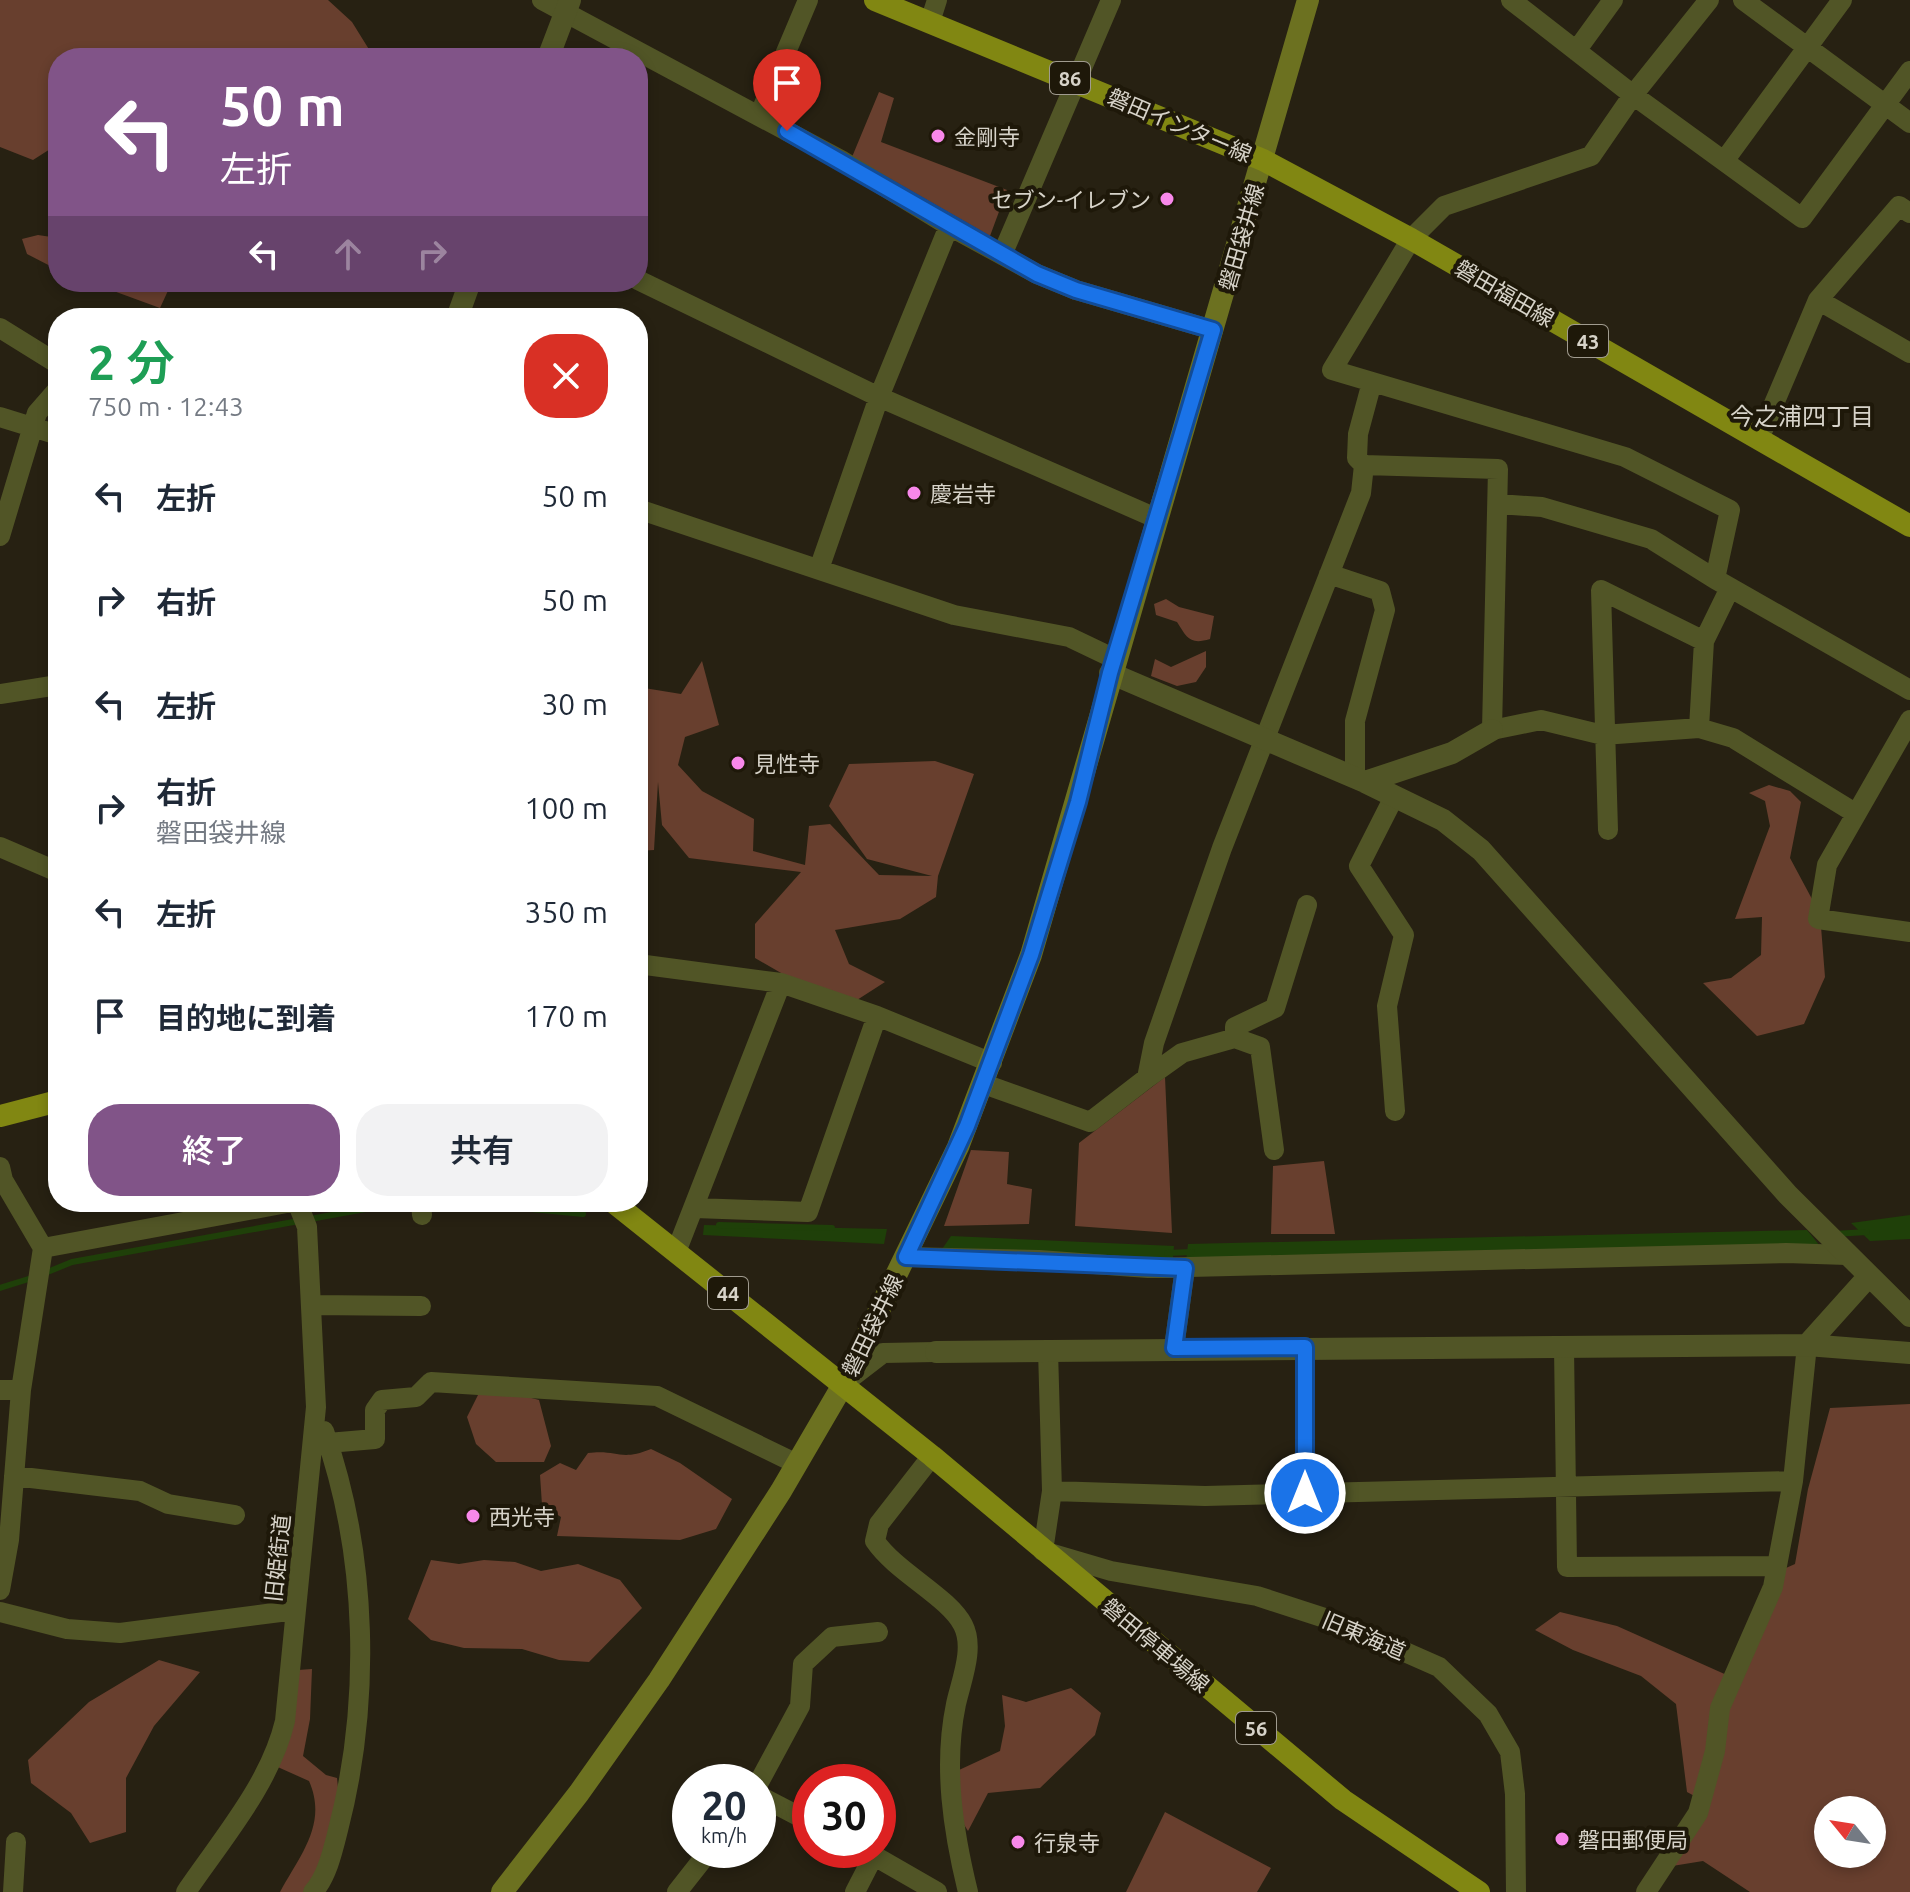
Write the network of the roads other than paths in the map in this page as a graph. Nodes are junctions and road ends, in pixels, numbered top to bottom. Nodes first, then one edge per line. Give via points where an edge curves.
1 (542, 0) edge
2 (808, 0) edge
3 (875, 0) edge
4 (937, 0) edge
5 (1111, 0) edge
6 (1308, 0) edge
7 (1613, 0) edge
8 (1709, 0) edge
9 (1743, 0) edge
10 (1842, 0) edge
11 (1521, 3) edge
12 (567, 6) edge
13 (930, 22) junction
14 (552, 48) edge
15 (640, 48) edge
16 (1805, 49) junction
17 (1576, 51) junction
18 (648, 52) edge
19 (1910, 71) edge
20 (1078, 81) junction
21 (1633, 95) junction
22 (1885, 104) junction
23 (759, 116) junction
24 (1910, 123) edge
25 (1263, 160) junction
26 (1724, 161) junction
27 (1910, 213) edge
28 (949, 226) junction
29 (1411, 239) junction
30 (1002, 255) junction
31 (648, 285) edge
32 (1818, 300) junction
33 (0, 328) edge
34 (1213, 330) junction
35 (1910, 353) edge
36 (48, 358) edge
37 (1372, 382) junction
38 (879, 397) junction
39 (48, 400) edge
40 (0, 417) edge
41 (33, 427) junction
42 (48, 432) edge
43 (1759, 439) junction
44 (1364, 465) junction
45 (1498, 504) junction
46 (648, 512) edge
47 (1158, 519) junction
48 (1910, 526) edge
49 (0, 536) edge
50 (819, 569) junction
51 (1329, 574) junction
52 (1722, 584) junction
53 (1704, 641) junction
54 (1113, 666) junction
55 (48, 687) edge
56 (1910, 690) edge
57 (0, 694) edge
58 (1910, 720) edge
59 (1699, 728) junction
60 (1492, 730) junction
61 (1603, 735) junction
62 (1264, 739) junction
63 (1360, 780) junction
64 (1394, 797) junction
65 (1855, 813) junction
66 (1608, 830) dead end
67 (0, 847) edge
68 (48, 868) edge
69 (1307, 905) dead end
70 (1910, 932) edge
71 (648, 965) edge
72 (781, 983) junction
73 (877, 1016) junction
74 (1235, 1038) junction
75 (988, 1073) junction
76 (1147, 1078) junction
77 (48, 1104) edge
78 (1395, 1111) dead end
79 (0, 1116) edge
80 (1274, 1150) dead end
81 (0, 1167) edge
82 (695, 1208) junction
83 (239, 1212) edge
84 (299, 1212) edge
85 (626, 1212) edge
86 (43, 1248) junction
87 (676, 1252) junction
88 (1844, 1252) junction
89 (906, 1257) junction
90 (1185, 1268) junction
91 (1869, 1276) junction
92 (311, 1305) junction
93 (421, 1306) dead end
94 (1910, 1316) edge
95 (1807, 1345) junction
96 (1305, 1347) junction
97 (1564, 1347) junction
98 (1174, 1348) junction
99 (1048, 1350) junction
100 (936, 1352) joint
101 (1910, 1353) edge
102 (844, 1383) junction
103 (10, 1390) edge
104 (316, 1407) junction
105 (328, 1443) junction
106 (932, 1456) junction
107 (797, 1464) junction
108 (14, 1476) junction
109 (1793, 1481) junction
110 (1564, 1484) junction
111 (1052, 1491) junction
112 (1305, 1493) junction
113 (235, 1515) dead end
114 (1043, 1551) junction
115 (1777, 1566) junction
116 (0, 1590) edge
117 (296, 1610) junction
118 (0, 1612) edge
119 (878, 1632) dead end
120 (769, 1764) edge
121 (16, 1842) dead end
122 (696, 1868) edge
123 (864, 1868) edge
124 (895, 1868) edge
125 (13, 1892) edge
126 (186, 1892) edge
127 (313, 1892) edge
128 (502, 1892) edge
129 (677, 1892) edge
130 (855, 1892) edge
131 (937, 1892) edge
132 (968, 1892) edge
133 (1479, 1892) edge
134 (1516, 1892) edge
135 (1646, 1892) edge

1 - 12 street
2 - 23 street
3 - 13 main road, 磐田インター線 / 86
4 - 13 street
5 - 20 street
6 - 25 main road, 磐田袋井線
7 - 17 street
8 - 21 street
9 - 16 street
10 - 16 street
11 - 17 street
12 - 14 street
12 - 15 street
13 - 20 main road, 磐田インター線 / 86
16 - 22 street
16 - 26 street
17 - 21 street
18 - 23 street
19 - 22 street
20 - 25 main road, 磐田インター線 / 86
20 - 30 street
21 - 26 street
21 - 29 street via 1591,156 1444,206
22 - 24 street
22 - 26 street via 1802,218
23 - 28 street
25 - 29 main road, 磐田福田線 / 43
25 - 34 main road, 磐田袋井線
27 - 32 street via 1899,206
28 - 30 street
28 - 38 street
29 - 37 street via 1332,370
29 - 43 main road, 磐田福田線 / 43
30 - 34 street via 1076,290
31 - 38 street
32 - 35 street
32 - 43 street
33 - 36 street
34 - 47 main road, 磐田袋井線
37 - 44 street via 1358,434 1357,458
37 - 52 street via 1625,457 1730,510
38 - 47 street
38 - 50 street
39 - 41 street
40 - 41 street
41 - 42 street
41 - 49 street
43 - 48 main road, 磐田福田線 / 43
44 - 45 street via 1498,469
44 - 51 street via 1361,493
45 - 52 street via 1542,507 1651,539
45 - 60 street
46 - 50 street
47 - 54 main road, 磐田袋井線
50 - 54 street via 954,615 1069,637
51 - 62 street
51 - 63 street via 1380,591 1385,610 1355,721
52 - 53 street
52 - 56 street
53 - 59 street
53 - 61 street via 1601,590
54 - 62 street
54 - 75 main road, 磐田袋井線 via 1078,802
55 - 57 street
58 - 65 street
59 - 61 street
59 - 65 street via 1733,738
60 - 61 street via 1541,720
60 - 63 street via 1452,753
61 - 66 street
62 - 63 street
62 - 76 street via 1159,1028
63 - 64 street
64 - 78 street via 1359,866 1404,935 1387,1006
64 - 88 street via 1443,820 1481,850
65 - 70 street via 1827,865 1818,919
67 - 68 street
69 - 74 street via 1275,1008 1235,1027
71 - 72 street
72 - 73 street
72 - 82 street
73 - 75 street
73 - 82 street via 808,1212
74 - 76 street via 1182,1053
74 - 80 street via 1260,1047
75 - 76 street via 1090,1122
75 - 89 main road, 磐田袋井線
77 - 79 main road
81 - 86 street
82 - 87 street
83 - 86 street
84 - 92 street, 旧姫街道 via 307,1227
85 - 87 main road, 44
86 - 103 street
87 - 102 main road, 44
88 - 90 street
88 - 91 street
89 - 90 street
89 - 102 main road, 磐田袋井線
90 - 98 street
91 - 94 street
91 - 95 street
92 - 93 street
92 - 104 street, 旧姫街道
95 - 97 street
95 - 101 street
95 - 109 street
96 - 97 street
96 - 98 street
96 - 112 street
97 - 110 street
98 - 99 street
99 - 100 street
99 - 111 street
100 - 102 street via 883,1353
102 - 106 main road, 磐田停車場線 / 56
102 - 107 main road, 磐田袋井線
103 - 108 street
104 - 105 street
104 - 117 street, 旧姫街道
105 - 107 street via 375,1439 375,1410 382,1400 416,1397 431,1382 657,1396
105 - 127 street via 353,1556 360,1627 345,1803 333,1849
106 - 114 main road, 磐田停車場線 / 56
106 - 132 street via 879,1524 875,1541 887,1559 963,1625 968,1650 952,1723 951,1802
107 - 128 main road, 磐田袋井線 via 659,1680
108 - 113 street via 140,1491 168,1504
108 - 116 street
109 - 110 street
109 - 115 street
110 - 112 street
110 - 115 street via 1567,1567
111 - 112 street
111 - 114 street
114 - 133 main road, 磐田停車場線 / 56 via 1343,1800
114 - 134 street, 旧東海道 via 1111,1571 1257,1596 1337,1622 1439,1667 1488,1714 1510,1752
115 - 135 street via 1773,1587 1720,1708 1698,1813
117 - 118 street via 120,1633 67,1629
117 - 126 street, 旧姫街道 via 278,1748
119 - 120 street via 832,1637 803,1664 800,1706
121 - 125 street
122 - 129 street
123 - 130 street
124 - 131 street

